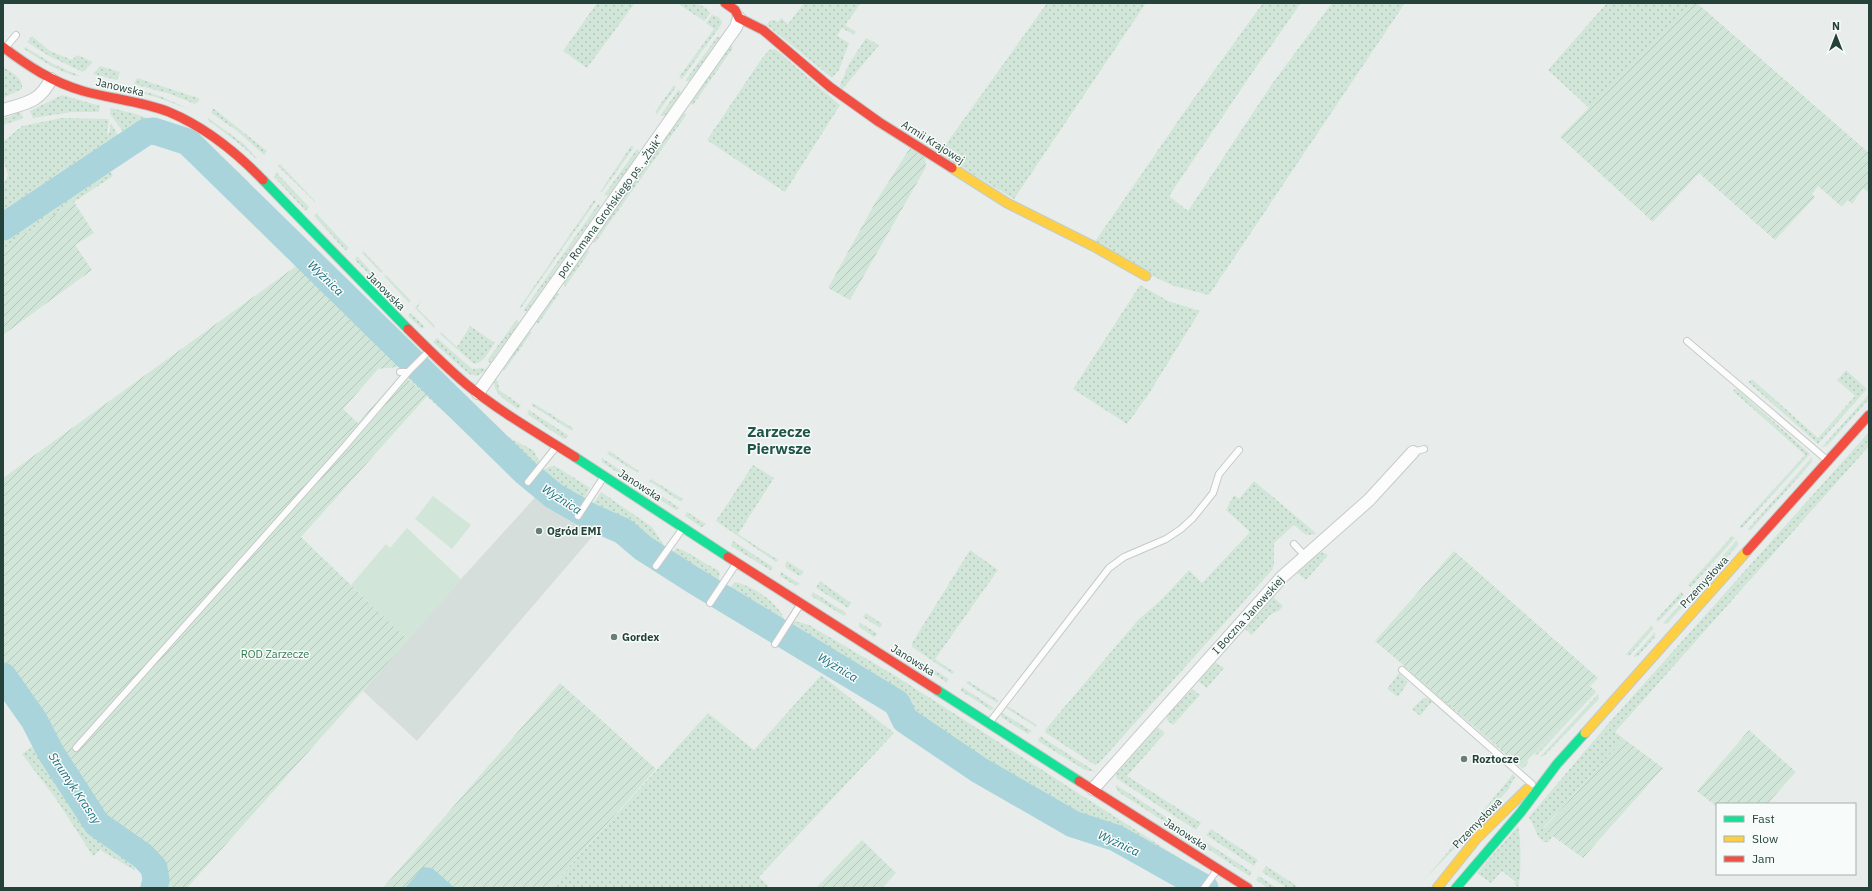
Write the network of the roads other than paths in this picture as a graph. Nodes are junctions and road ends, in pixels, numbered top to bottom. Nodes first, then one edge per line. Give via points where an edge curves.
1 (725, 3) edge
2 (739, 18) junction
3 (16, 34) dead end
4 (4, 48) edge
5 (51, 79) junction
6 (3, 110) edge
7 (1146, 276) dead end
8 (1687, 341) dead end
9 (429, 351) junction
10 (410, 370) junction
11 (400, 372) dead end
12 (478, 393) junction
13 (1869, 415) edge
14 (557, 446) junction
15 (1417, 449) dead end
16 (1239, 450) dead end
17 (1828, 461) junction
18 (604, 477) junction
19 (528, 482) dead end
20 (579, 515) dead end
21 (683, 528) junction
22 (1294, 544) dead end
23 (1305, 556) junction
24 (737, 562) junction
25 (657, 565) dead end
26 (711, 601) dead end
27 (801, 603) junction
28 (777, 641) dead end
29 (1402, 670) dead end
30 (990, 723) junction
31 (76, 748) dead end
32 (1557, 764) junction
33 (1532, 784) junction
34 (1093, 788) junction
35 (1218, 869) junction
36 (1206, 886) edge
37 (1248, 888) edge
38 (1438, 888) edge
39 (1456, 888) edge

1 - 2 street, Armii Krajowej via 735,10
2 - 7 street, Armii Krajowej via 763,30 830,87 879,122 1007,203
2 - 12 street, por. Romana Grońskiego ps. „Żbik” via 736,27
3 - 4 lane
4 - 5 street, Janowska
5 - 6 street via 39,97
5 - 9 street, Janowska via 71,88 169,112 215,138 257,174
8 - 17 lane
9 - 10 lane
9 - 12 street, Janowska
10 - 11 lane
10 - 31 lane
12 - 14 street, Janowska
13 - 17 street, Przemysłowa
14 - 18 street, Janowska
14 - 19 lane
15 - 23 street, I Boczna Janowskiej via 1370,500
16 - 30 lane via 1219,474 1213,493 1185,526 1166,538 1124,557 1109,568
17 - 32 street, Przemysłowa
18 - 20 lane
18 - 21 street, Janowska
21 - 24 street, Janowska
21 - 25 lane
22 - 23 lane
23 - 34 street, I Boczna Janowskiej via 1282,577
24 - 26 lane
24 - 27 street, Janowska
27 - 28 lane
27 - 30 street, Janowska
29 - 33 lane
30 - 34 street, Janowska
32 - 33 street, Przemysłowa
32 - 39 street, Przemysłowa via 1521,812
33 - 38 street, Przemysłowa via 1477,838
34 - 35 street, Janowska
35 - 36 lane
35 - 37 street, Janowska

